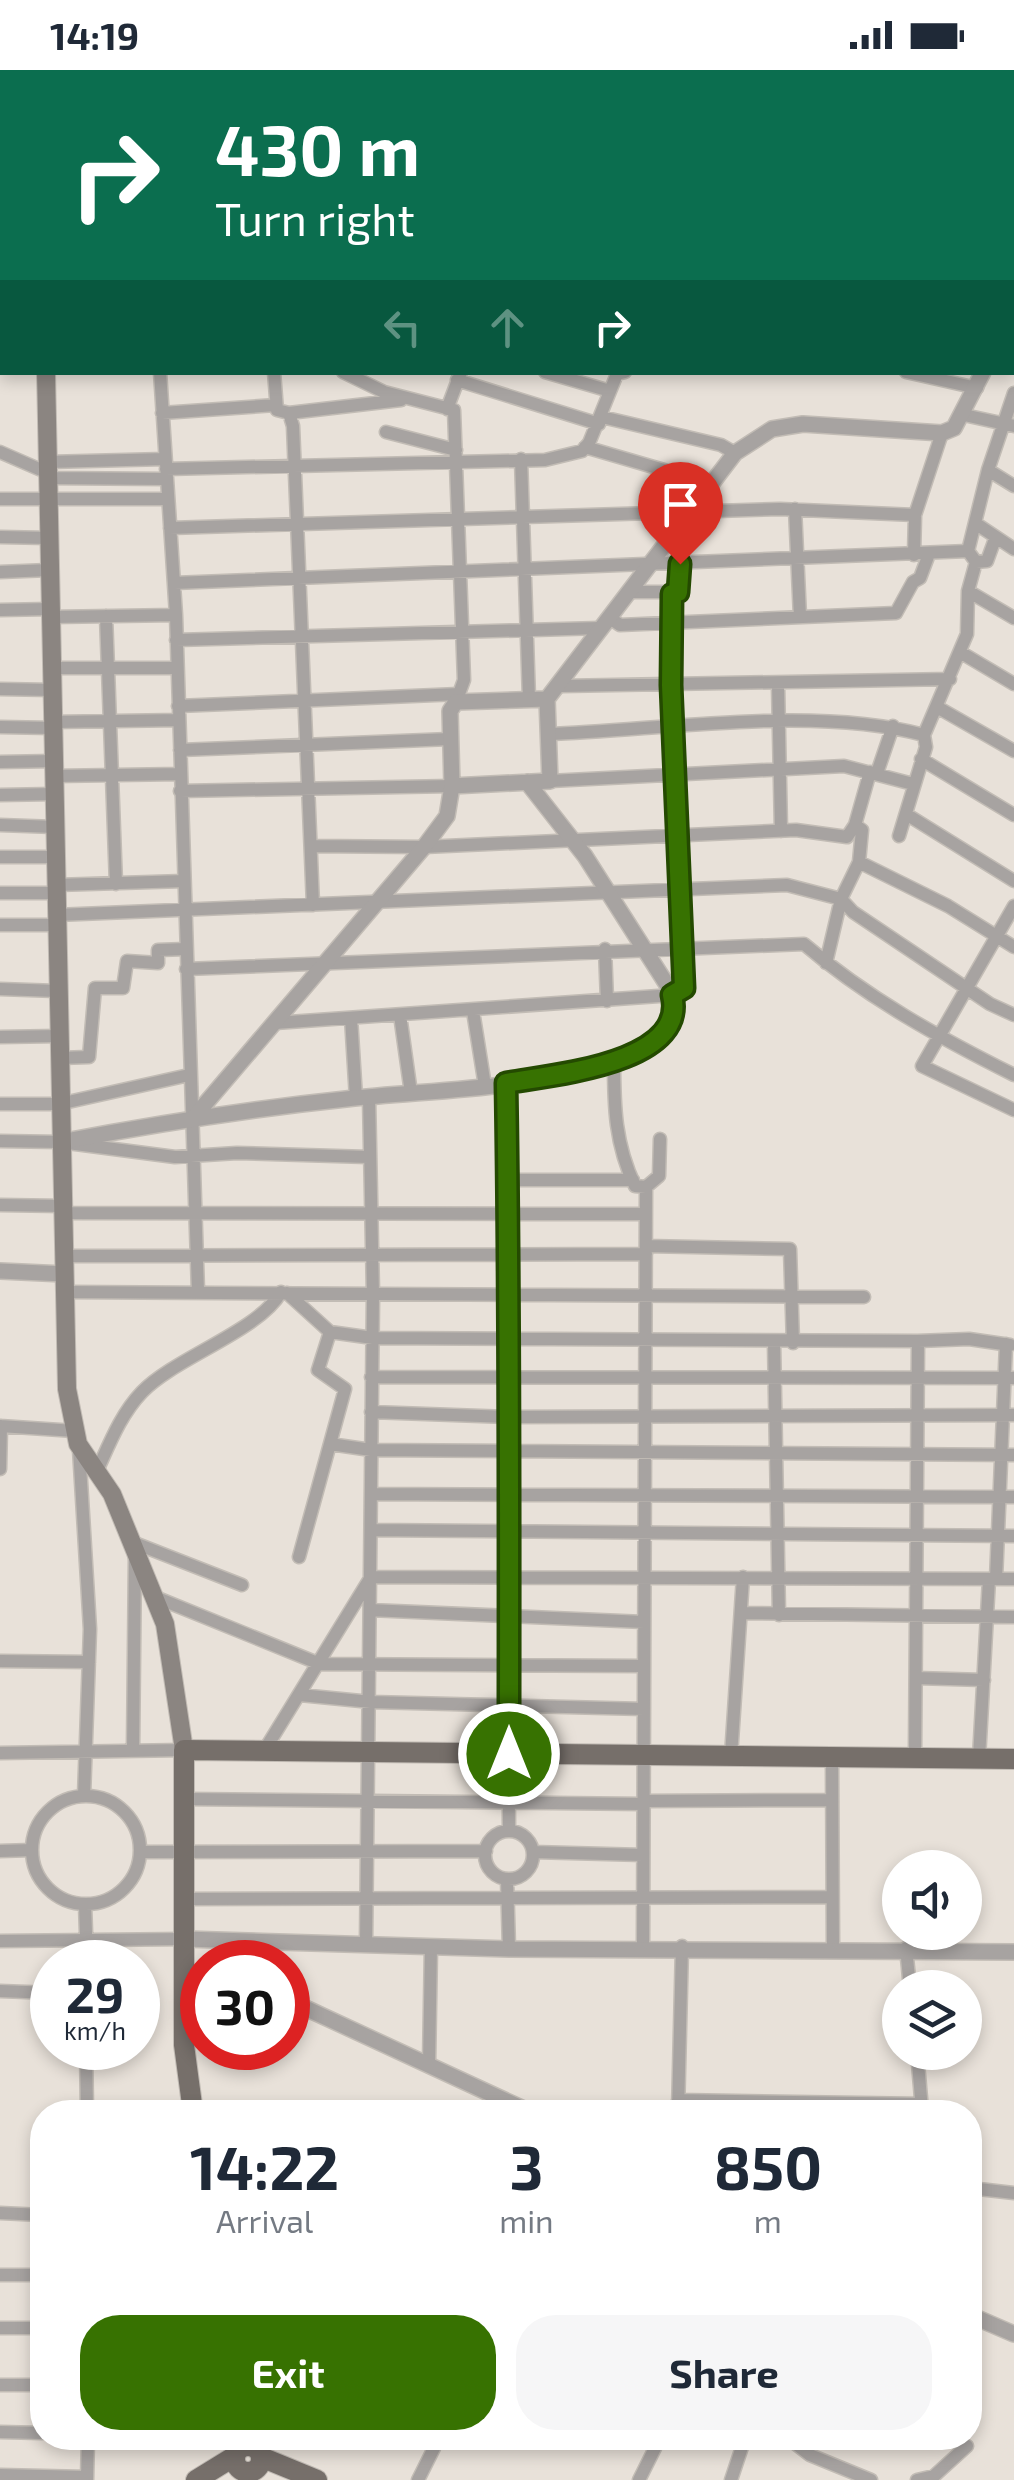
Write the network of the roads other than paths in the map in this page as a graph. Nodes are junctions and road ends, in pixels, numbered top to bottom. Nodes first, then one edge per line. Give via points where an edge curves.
1 (46, 375) edge
2 (160, 375) edge
3 (274, 375) edge
4 (350, 375) edge
5 (554, 375) edge
6 (617, 375) edge
7 (934, 375) edge
8 (459, 376) edge
9 (980, 380) edge
10 (610, 391) junction
11 (1014, 392) edge
12 (408, 399) junction
13 (276, 405) junction
14 (446, 409) junction
15 (162, 413) junction
16 (290, 414) junction
17 (964, 414) junction
18 (600, 420) junction
19 (1009, 425) edge
20 (386, 432) dead end
21 (942, 433) junction
22 (585, 447) junction
23 (0, 452) edge
24 (735, 453) junction
25 (458, 455) junction
26 (522, 459) junction
27 (295, 465) junction
28 (166, 469) junction
29 (988, 470) junction
30 (48, 471) junction
31 (712, 484) junction
32 (1014, 486) edge
33 (0, 499) edge
34 (48, 499) junction
35 (168, 499) junction
36 (794, 509) junction
37 (691, 510) junction
38 (915, 514) junction
39 (523, 516) junction
40 (458, 518) junction
41 (975, 523) junction
42 (299, 524) junction
43 (170, 528) junction
44 (0, 537) edge
45 (49, 538) junction
46 (995, 538) junction
47 (1014, 550) edge
48 (922, 554) junction
49 (972, 556) junction
50 (797, 560) junction
51 (680, 564) junction
52 (650, 567) junction
53 (50, 570) junction
54 (525, 571) junction
55 (0, 572) edge
56 (460, 574) junction
57 (302, 579) junction
58 (174, 583) junction
59 (968, 590) junction
60 (630, 592) junction
61 (672, 594) junction
62 (0, 610) edge
63 (50, 613) junction
64 (176, 615) junction
65 (106, 616) junction
66 (800, 616) junction
67 (1014, 618) edge
68 (672, 622) junction
69 (606, 623) junction
70 (527, 630) junction
71 (462, 632) junction
72 (304, 635) junction
73 (176, 640) junction
74 (960, 652) junction
75 (109, 667) junction
76 (52, 668) junction
77 (177, 668) junction
78 (950, 679) junction
79 (778, 684) junction
80 (1014, 684) edge
81 (671, 685) junction
82 (561, 686) junction
83 (0, 689) edge
84 (52, 690) junction
85 (457, 698) junction
86 (546, 699) junction
87 (529, 700) junction
88 (308, 701) junction
89 (937, 707) junction
90 (178, 713) junction
91 (111, 723) junction
92 (779, 723) junction
93 (53, 725) junction
94 (892, 726) junction
95 (0, 728) edge
96 (672, 729) junction
97 (548, 734) junction
98 (924, 735) junction
99 (450, 739) junction
100 (310, 747) junction
101 (180, 750) junction
102 (1014, 751) edge
103 (921, 758) junction
104 (0, 762) edge
105 (780, 772) junction
106 (874, 772) junction
107 (180, 774) junction
108 (675, 775) junction
109 (54, 777) junction
110 (113, 777) junction
111 (550, 781) junction
112 (528, 782) junction
113 (913, 784) junction
114 (452, 786) junction
115 (310, 789) junction
116 (180, 791) junction
117 (0, 794) edge
118 (906, 814) junction
119 (1014, 815) edge
120 (0, 825) edge
121 (854, 825) junction
122 (55, 827) junction
123 (781, 831) junction
124 (676, 835) junction
125 (899, 836) dead end
126 (572, 840) junction
127 (312, 846) junction
128 (424, 846) junction
129 (0, 857) edge
130 (56, 857) junction
131 (859, 862) junction
132 (184, 881) junction
133 (1014, 881) edge
134 (116, 884) junction
135 (56, 889) junction
136 (678, 889) junction
137 (607, 891) junction
138 (0, 893) edge
139 (840, 899) junction
140 (378, 902) junction
141 (313, 905) junction
142 (1014, 906) edge
143 (184, 911) junction
144 (56, 920) junction
145 (0, 925) edge
146 (996, 939) junction
147 (682, 946) junction
148 (1014, 947) edge
149 (641, 948) junction
150 (186, 950) junction
151 (605, 950) junction
152 (331, 960) junction
153 (826, 964) junction
154 (186, 969) junction
155 (969, 988) junction
156 (0, 989) edge
157 (58, 990) junction
158 (672, 995) junction
159 (608, 1000) junction
160 (474, 1012) junction
161 (400, 1015) junction
162 (1014, 1015) edge
163 (351, 1018) junction
164 (275, 1022) junction
165 (936, 1035) junction
166 (58, 1036) junction
167 (0, 1038) edge
168 (58, 1058) junction
169 (614, 1061) junction
170 (1014, 1074) edge
171 (189, 1075) junction
172 (506, 1083) junction
173 (484, 1086) junction
174 (410, 1093) junction
175 (362, 1097) junction
176 (0, 1104) edge
177 (60, 1104) junction
178 (1014, 1110) edge
179 (194, 1117) junction
180 (660, 1138) dead end
181 (0, 1141) edge
182 (60, 1142) junction
183 (193, 1156) junction
184 (368, 1157) junction
185 (508, 1180) junction
186 (639, 1183) junction
187 (0, 1205) edge
188 (63, 1209) junction
189 (196, 1211) junction
190 (369, 1212) junction
191 (508, 1213) junction
192 (645, 1214) junction
193 (646, 1250) junction
194 (371, 1253) junction
195 (512, 1253) junction
196 (198, 1255) junction
197 (0, 1271) edge
198 (65, 1274) junction
199 (198, 1292) junction
200 (284, 1292) junction
201 (509, 1293) junction
202 (373, 1295) junction
203 (792, 1295) junction
204 (645, 1296) junction
205 (864, 1297) dead end
206 (330, 1332) junction
207 (372, 1338) junction
208 (506, 1340) junction
209 (644, 1341) junction
210 (774, 1342) junction
211 (918, 1342) junction
212 (793, 1343) junction
213 (1010, 1344) edge
214 (918, 1376) junction
215 (371, 1378) junction
216 (1008, 1378) edge
217 (508, 1380) junction
218 (643, 1380) junction
219 (775, 1380) junction
220 (371, 1412) junction
221 (918, 1413) junction
222 (776, 1414) junction
223 (1007, 1415) edge
224 (508, 1416) junction
225 (643, 1416) junction
226 (0, 1426) edge
227 (76, 1438) junction
228 (330, 1444) junction
229 (371, 1450) junction
230 (508, 1450) junction
231 (643, 1452) junction
232 (918, 1452) junction
233 (777, 1453) junction
234 (1014, 1454) edge
235 (998, 1455) junction
236 (0, 1469) edge
237 (96, 1473) junction
238 (509, 1493) junction
239 (372, 1494) junction
240 (920, 1494) junction
241 (780, 1495) junction
242 (644, 1496) junction
243 (996, 1496) junction
244 (1014, 1497) edge
245 (371, 1530) junction
246 (509, 1532) junction
247 (644, 1534) junction
248 (780, 1534) junction
249 (918, 1536) junction
250 (996, 1536) junction
251 (1014, 1536) edge
252 (134, 1545) junction
253 (300, 1556) dead end
254 (370, 1577) junction
255 (916, 1577) junction
256 (509, 1578) junction
257 (644, 1578) junction
258 (743, 1578) junction
259 (779, 1578) junction
260 (992, 1579) junction
261 (1014, 1579) edge
262 (242, 1585) dead end
263 (155, 1597) junction
264 (370, 1610) junction
265 (743, 1613) junction
266 (779, 1615) junction
267 (509, 1618) junction
268 (989, 1618) junction
269 (1014, 1618) edge
270 (916, 1619) junction
271 (644, 1622) junction
272 (0, 1661) edge
273 (89, 1662) junction
274 (320, 1664) junction
275 (509, 1664) junction
276 (370, 1665) junction
277 (644, 1666) junction
278 (916, 1678) junction
279 (984, 1680) junction
280 (300, 1695) junction
281 (370, 1702) junction
282 (509, 1706) junction
283 (644, 1709) junction
284 (86, 1750) junction
285 (133, 1750) junction
286 (184, 1750) junction
287 (264, 1751) junction
288 (371, 1752) junction
289 (0, 1753) edge
290 (509, 1754) junction
291 (645, 1756) junction
292 (731, 1756) junction
293 (832, 1756) junction
294 (915, 1756) junction
295 (979, 1758) junction
296 (1014, 1758) edge
297 (84, 1796) junction
298 (186, 1799) junction
299 (371, 1800) junction
300 (832, 1800) junction
301 (510, 1802) junction
302 (645, 1803) junction
303 (508, 1831) junction
304 (369, 1849) junction
305 (32, 1850) junction
306 (0, 1851) edge
307 (186, 1851) junction
308 (486, 1851) junction
309 (140, 1852) junction
310 (533, 1852) junction
311 (643, 1855) junction
312 (508, 1879) junction
313 (643, 1897) junction
314 (832, 1897) junction
315 (184, 1899) junction
316 (367, 1899) junction
317 (507, 1899) junction
318 (85, 1904) junction
319 (88, 1940) edge
320 (189, 1940) edge
321 (0, 1941) edge
322 (30, 1941) edge
323 (366, 1944) junction
324 (432, 1946) junction
325 (682, 1946) junction
326 (310, 1947) edge
327 (832, 1947) junction
328 (508, 1948) junction
329 (642, 1948) junction
330 (882, 1948) edge
331 (960, 1950) edge
332 (1014, 1952) edge
333 (0, 1991) edge
334 (30, 1992) edge
335 (310, 2010) edge
336 (429, 2065) junction
337 (86, 2070) edge
338 (187, 2070) edge
339 (918, 2070) edge
340 (87, 2100) edge
341 (191, 2100) edge
342 (504, 2100) edge
343 (678, 2100) edge
344 (921, 2100) edge
345 (982, 2189) edge
346 (1014, 2193) edge
347 (0, 2213) edge
348 (30, 2214) edge
349 (30, 2275) edge
350 (0, 2276) edge
351 (982, 2320) edge
352 (0, 2328) edge
353 (30, 2328) edge
354 (1014, 2334) edge
355 (0, 2385) edge
356 (30, 2385) edge
357 (0, 2432) edge
358 (30, 2433) edge
359 (88, 2450) edge
360 (433, 2450) edge
361 (654, 2450) edge
362 (741, 2450) edge
363 (803, 2450) edge
364 (964, 2450) edge
365 (248, 2458) edge
366 (204, 2474) edge
367 (0, 2476) edge
368 (88, 2478) edge
369 (933, 2478) edge
370 (317, 2480) edge
371 (418, 2480) edge
372 (639, 2480) edge
373 (731, 2480) edge
374 (870, 2480) edge
375 (917, 2480) edge

1 - 30 main road
2 - 15 street
3 - 13 street
4 - 12 street
5 - 10 street
6 - 10 street
7 - 9 street
8 - 14 street
8 - 18 street
9 - 17 street
10 - 18 street
11 - 19 street
12 - 14 street
12 - 16 street
13 - 15 street
13 - 16 street
14 - 25 street via 454,410
15 - 28 street
16 - 27 street
17 - 19 street
17 - 21 street
18 - 22 street
18 - 24 street
19 - 29 street
20 - 25 street
21 - 24 street via 803,424 772,428
21 - 38 street
22 - 26 street via 545,460
22 - 31 street
23 - 30 street
24 - 31 street
25 - 26 street
25 - 27 street
25 - 40 street
26 - 39 street
27 - 28 street
27 - 42 street
28 - 30 street
28 - 30 street
28 - 35 street
29 - 32 street
29 - 41 street
30 - 34 main road
31 - 37 street
33 - 34 street
34 - 35 street
34 - 45 main road
35 - 43 street
36 - 37 street
36 - 38 street
36 - 50 street
37 - 39 street
37 - 52 street
38 - 48 street
39 - 40 street
39 - 54 street
40 - 42 street
40 - 56 street
41 - 46 street
41 - 49 street
42 - 43 street
42 - 57 street
43 - 58 street
44 - 45 street
45 - 53 main road
46 - 47 street
46 - 49 street via 987,561
48 - 49 street
48 - 50 street
48 - 66 street via 920,578 896,613
49 - 59 street
50 - 51 street
50 - 66 street
51 - 52 street
51 - 61 street via 678,592
52 - 54 street
52 - 60 street
53 - 55 street
53 - 63 main road
54 - 56 street
54 - 70 street
56 - 57 street
56 - 71 street
57 - 58 street
57 - 72 street
58 - 64 street
59 - 67 street
59 - 74 street
60 - 61 street
60 - 69 street
61 - 68 street
62 - 63 street
63 - 65 street
63 - 76 main road
64 - 65 street
64 - 73 street
65 - 75 street
66 - 68 street
68 - 69 street
68 - 81 street
69 - 70 street
69 - 82 street
70 - 71 street
70 - 87 street
71 - 72 street
71 - 85 street via 464,680
72 - 73 street
72 - 88 street
73 - 77 street
74 - 78 street
74 - 80 street
75 - 76 street
75 - 77 street
75 - 91 street
76 - 84 main road
77 - 90 street
78 - 79 street
78 - 89 street
79 - 81 street
79 - 92 street
81 - 82 street
81 - 96 street
82 - 86 street
83 - 84 street
84 - 93 main road
85 - 87 street
85 - 88 street
85 - 99 street
86 - 87 street
86 - 97 street
88 - 90 street
88 - 100 street
89 - 98 street
89 - 102 street
90 - 91 street
90 - 101 street
91 - 93 street
91 - 110 street
92 - 94 street
92 - 96 street
92 - 105 street
93 - 95 street
93 - 109 main road
94 - 98 street
94 - 106 street
96 - 97 street
96 - 108 street
97 - 111 street
98 - 103 street
99 - 100 street
99 - 114 street
100 - 101 street
100 - 115 street
101 - 107 street
103 - 113 street
103 - 119 street
104 - 109 street
105 - 106 street via 844,766
105 - 108 street
105 - 123 street
106 - 113 street
106 - 121 street
107 - 110 street
107 - 116 street
108 - 111 street
108 - 124 street
109 - 110 street
109 - 117 street
109 - 122 main road
110 - 134 street
111 - 112 street
112 - 114 street
112 - 126 street
113 - 118 street
114 - 115 street
114 - 128 street via 447,816
115 - 116 street
115 - 127 street
116 - 132 street
118 - 125 street
118 - 133 street
120 - 122 street
121 - 123 street via 847,837
121 - 131 street via 862,830
122 - 130 main road
123 - 124 street
124 - 126 street
124 - 136 street
126 - 128 street
126 - 137 street
127 - 128 street
127 - 141 street
128 - 140 street
129 - 130 street
130 - 135 main road
131 - 139 street
131 - 146 street via 948,906
132 - 134 street
132 - 143 street
134 - 135 street
135 - 138 street
135 - 144 main road
136 - 137 street
136 - 139 street via 787,885
136 - 147 street
137 - 140 street
137 - 149 street
139 - 153 street
139 - 155 street
140 - 141 street
140 - 152 street
141 - 143 street
142 - 146 street
143 - 144 street
143 - 150 street
144 - 145 street
144 - 157 main road
146 - 148 street
146 - 155 street
147 - 149 street
147 - 153 street via 804,944
147 - 158 street via 684,988
149 - 151 street
149 - 158 street
150 - 154 street
150 - 168 street via 158,950 158,963 127,961 124,988 96,988 89,1057
151 - 152 street
151 - 159 street
152 - 154 street
152 - 164 street
153 - 165 street
154 - 171 street
155 - 162 street
155 - 165 street
156 - 157 street
157 - 166 main road
158 - 159 street
158 - 169 street via 662,1036
159 - 160 street
160 - 161 street
160 - 173 street
161 - 163 street
161 - 174 street
163 - 164 street
163 - 175 street
164 - 179 street
165 - 170 street
165 - 178 street via 922,1066
166 - 167 street
166 - 168 main road
168 - 177 main road
169 - 172 street
169 - 186 street via 620,1154
171 - 177 street
171 - 179 street
172 - 173 street
172 - 185 street
173 - 174 street
174 - 175 street
175 - 179 street
175 - 184 street
176 - 177 street
177 - 182 main road
179 - 182 street
179 - 183 street
180 - 186 street via 659,1176
181 - 182 street
182 - 183 street
182 - 188 main road
183 - 184 street
183 - 189 street
184 - 190 street
185 - 186 street
185 - 191 street
186 - 192 street
187 - 188 street
188 - 189 street
188 - 198 main road
189 - 190 street
189 - 196 street
190 - 191 street
190 - 194 street
191 - 192 street
191 - 195 street
192 - 193 street
193 - 195 street
193 - 203 street via 790,1249
193 - 204 street
194 - 195 street
194 - 196 street
194 - 202 street
195 - 201 street
196 - 198 street
196 - 199 street
197 - 198 street
198 - 199 street
198 - 227 main road via 67,1389
199 - 200 street
200 - 202 street
200 - 206 street
200 - 237 street via 144,1390
201 - 202 street
201 - 204 street
201 - 208 street
202 - 207 street
203 - 204 street
203 - 205 street
203 - 212 street
204 - 209 street
206 - 207 street
206 - 228 street via 318,1370 345,1389
207 - 208 street
207 - 215 street
208 - 209 street
208 - 217 street
209 - 210 street
209 - 218 street
210 - 212 street
210 - 219 street
211 - 212 street
211 - 213 street
211 - 214 street
213 - 216 street
214 - 216 street
214 - 219 street
214 - 221 street
215 - 217 street
215 - 220 street
216 - 223 street
217 - 218 street
217 - 224 street
218 - 219 street
218 - 225 street
219 - 222 street
220 - 224 street
220 - 229 street
221 - 222 street
221 - 223 street
221 - 232 street
222 - 225 street
222 - 233 street
223 - 235 street
224 - 225 street
224 - 230 street
225 - 231 street
226 - 227 street
226 - 236 street
227 - 237 main road
227 - 273 street
228 - 229 street
228 - 253 street
229 - 230 street
229 - 239 street
230 - 231 street
230 - 238 street
231 - 233 street
231 - 242 street
232 - 233 street
232 - 235 street
232 - 240 street
233 - 241 street
234 - 235 street
235 - 243 street
237 - 252 main road
238 - 239 street
238 - 242 street
238 - 246 street
239 - 245 street
240 - 241 street
240 - 243 street
240 - 249 street
241 - 242 street
241 - 248 street
242 - 247 street
243 - 244 street
243 - 250 street
245 - 246 street
245 - 254 street
246 - 247 street
246 - 256 street
247 - 248 street
247 - 257 street
248 - 249 street
248 - 259 street
249 - 250 street
249 - 255 street
250 - 251 street
250 - 260 street
252 - 262 street
252 - 263 main road
252 - 285 street
254 - 256 street
254 - 264 street
254 - 274 street
255 - 259 street
255 - 260 street
255 - 270 street
256 - 257 street
256 - 267 street
257 - 258 street
257 - 271 street
258 - 259 street
258 - 265 street
259 - 266 street
260 - 261 street
260 - 268 street
263 - 274 street
263 - 286 main road via 172,1650
264 - 267 street
264 - 276 street
265 - 266 street
265 - 292 street
266 - 270 street
267 - 271 street
267 - 275 street
268 - 269 street
268 - 270 street
268 - 279 street
270 - 278 street
271 - 277 street
272 - 273 street
273 - 284 street
274 - 276 street
274 - 280 street
275 - 276 street
275 - 277 street
275 - 282 street
276 - 281 street
277 - 283 street
278 - 279 street
278 - 294 street
279 - 295 street
280 - 281 street
280 - 287 street
281 - 282 street
281 - 288 street
282 - 283 street
282 - 290 street
283 - 291 street
284 - 285 street
284 - 289 street
284 - 297 street
285 - 286 street
286 - 287 main road
286 - 298 main road
287 - 288 main road
288 - 290 main road
288 - 299 street
290 - 291 main road
290 - 301 street
291 - 292 main road
291 - 302 street
292 - 293 main road
293 - 294 main road
293 - 300 street
294 - 295 main road
295 - 296 main road
297 - 305 street via 48,1811
297 - 309 street via 113,1802 126,1813
298 - 299 street
298 - 307 main road
299 - 301 street
299 - 304 street
300 - 302 street
300 - 314 street
301 - 302 street
301 - 303 street
302 - 311 street
303 - 308 street
303 - 310 street via 524,1836
304 - 307 street
304 - 308 street
304 - 316 street
305 - 306 street
305 - 318 street via 47,1889
307 - 309 street
307 - 315 main road
308 - 312 street via 489,1867
309 - 318 street via 124,1890
310 - 311 street
310 - 312 street via 528,1870
311 - 313 street
312 - 317 street
313 - 314 street
313 - 317 street
313 - 329 street
314 - 327 street
315 - 316 street
315 - 320 main road
316 - 317 street
316 - 323 street
317 - 328 street
318 - 319 street
321 - 322 street
323 - 324 street
323 - 326 street
324 - 328 street
324 - 336 street
325 - 327 street
325 - 329 street
325 - 343 street
327 - 330 street
328 - 329 street
331 - 332 street
333 - 334 street
335 - 336 street
336 - 342 street
337 - 340 street
338 - 341 main road
339 - 344 street
345 - 346 street
347 - 348 street
349 - 350 street
351 - 354 street
352 - 353 street
355 - 356 street
357 - 358 street
359 - 368 street
360 - 371 street
361 - 372 street
362 - 373 street
363 - 374 street
364 - 369 street
365 - 366 main road
365 - 370 main road
367 - 368 street
369 - 375 street

